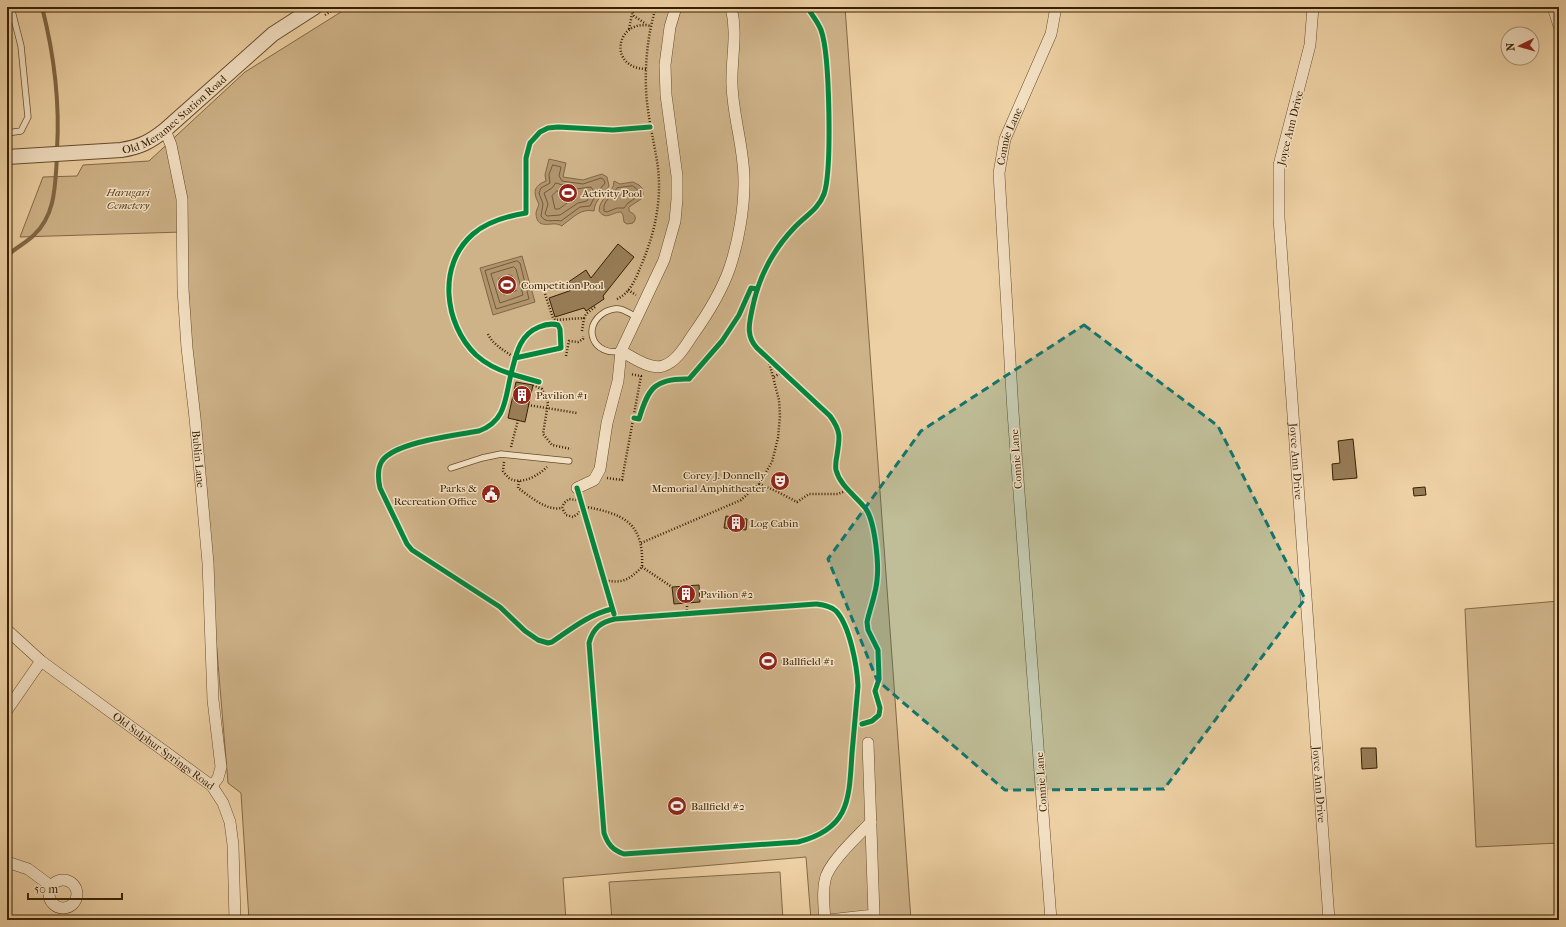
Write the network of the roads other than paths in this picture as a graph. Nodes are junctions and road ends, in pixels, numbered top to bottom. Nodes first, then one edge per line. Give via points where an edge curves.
1 (11, 7) edge
2 (315, 7) edge
3 (676, 7) edge
4 (731, 7) edge
5 (1056, 7) edge
6 (1313, 7) edge
7 (1553, 7) edge
8 (1559, 26) edge
9 (165, 130) junction
10 (7, 133) edge
11 (7, 157) edge
12 (637, 318) junction
13 (621, 350) junction
14 (569, 461) dead end
15 (451, 468) dead end
16 (577, 488) road end
17 (7, 630) edge
18 (41, 661) junction
19 (7, 710) edge
20 (868, 743) dead end
21 (212, 786) junction
22 (871, 822) junction
23 (7, 862) edge
24 (51, 886) dead end
25 (235, 920) edge
26 (825, 920) edge
27 (829, 920) edge
28 (1051, 920) edge
29 (1329, 920) edge

1 - 10 lane via 21,46 28,117 21,131
2 - 9 street, Old Meramec Station Road via 273,34
3 - 12 street via 670,27 665,66 666,96 678,176 677,199 664,260
4 - 13 street via 735,34 732,87 744,167 744,184 738,235 730,267 698,328 670,362 654,366
5 - 28 street, Connie Lane via 1050,34 1005,139 999,173 1013,420
6 - 29 street, Joyce Ann Drive via 1310,45 1279,165 1279,218
7 - 8 street
9 - 11 street, Old Meramec Station Road via 138,147 121,150
9 - 21 street, Bublin Lane via 182,199 183,289 208,563 213,700 220,767 218,778
12 - 13 street
12 - 13 lane via 623,309 616,308 599,316 593,323 592,336 600,348 614,352
13 - 16 street via 618,381 607,423 600,469 594,480
14 - 15 lane via 502,454
17 - 18 street, Old Sulphur Springs Road
18 - 19 street
18 - 21 street, Old Sulphur Springs Road
20 - 22 street
21 - 25 street, Old Sulphur Springs Road via 223,803 230,822
22 - 26 street via 829,868 823,888
22 - 27 street via 874,915
23 - 24 street via 28,869

